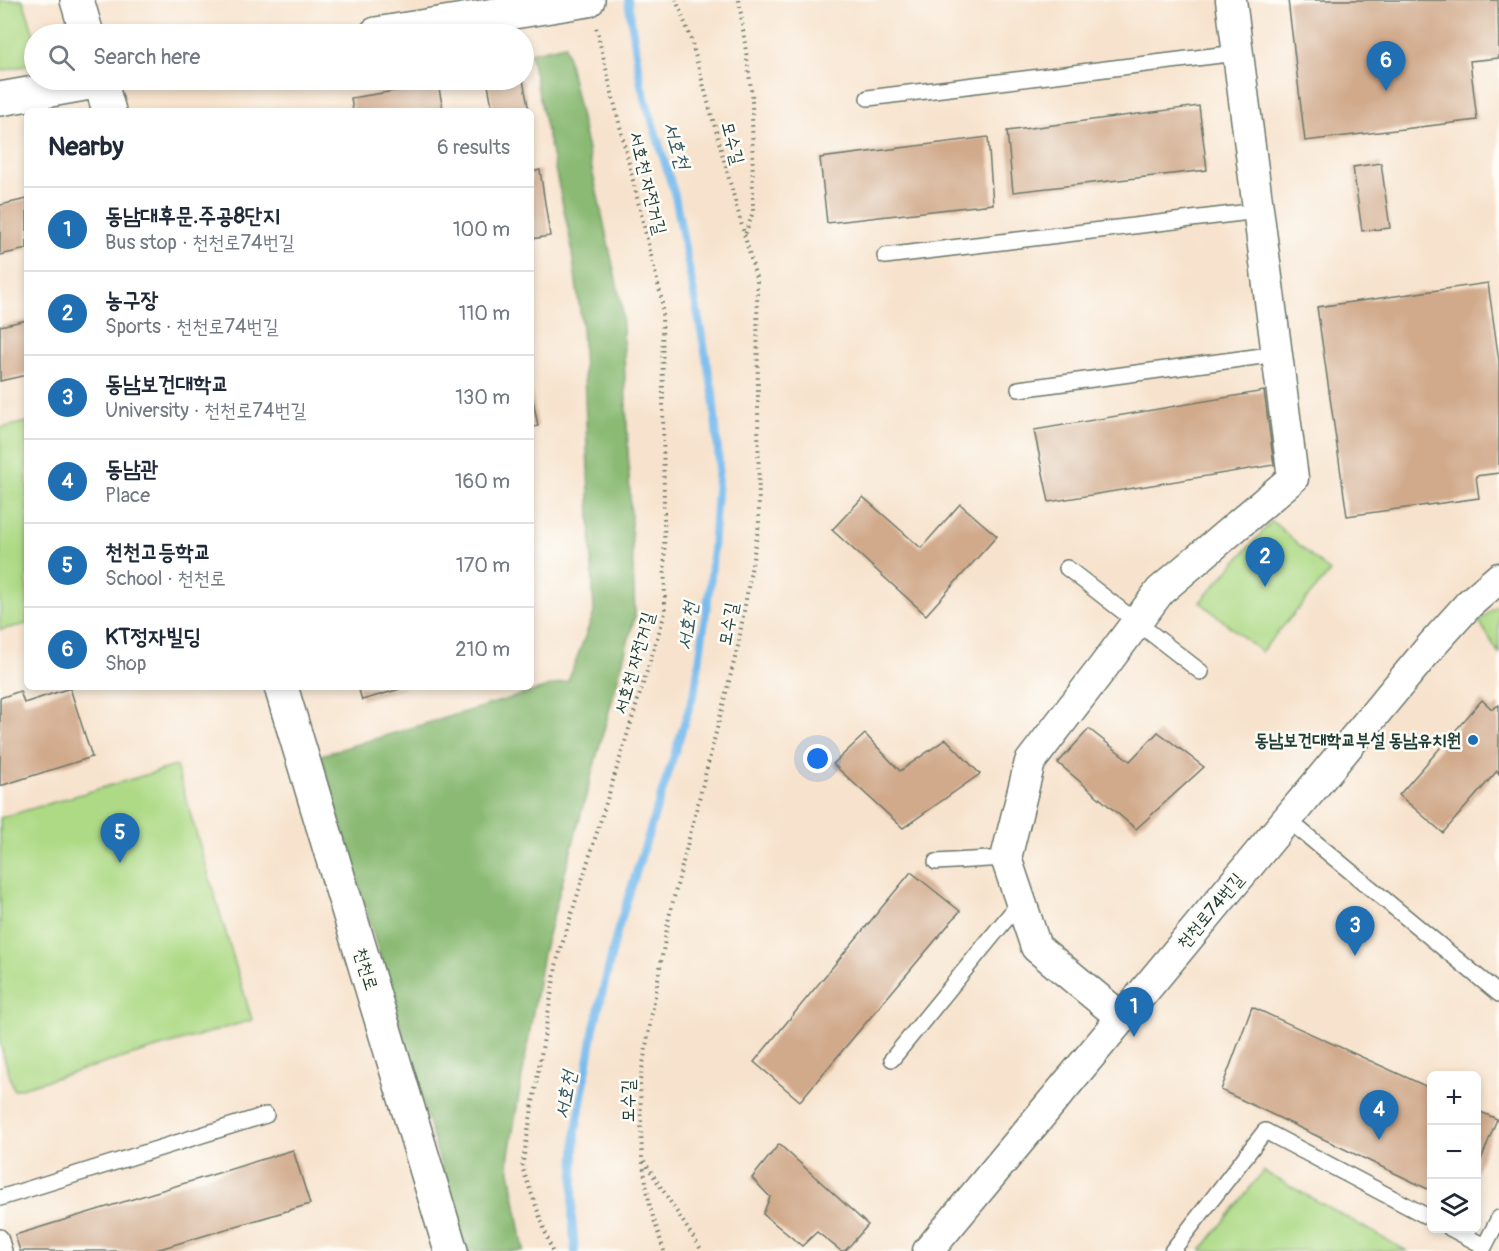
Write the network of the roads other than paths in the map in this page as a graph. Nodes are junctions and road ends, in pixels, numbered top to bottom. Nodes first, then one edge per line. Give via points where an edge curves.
1 (77, 0) edge
2 (1231, 0) edge
3 (581, 8) edge
4 (84, 24) edge
5 (455, 24) edge
6 (1238, 53) junction
7 (85, 90) edge
8 (868, 98) dead end
9 (0, 99) edge
10 (1258, 211) junction
11 (885, 256) dead end
12 (1277, 354) junction
13 (1019, 389) dead end
14 (1067, 568) dead end
15 (1499, 578) edge
16 (1137, 622) junction
17 (1201, 672) dead end
18 (282, 690) edge
19 (1287, 819) junction
20 (1006, 858) junction
21 (936, 862) dead end
22 (1021, 901) junction
23 (1499, 994) edge
24 (1122, 1018) junction
25 (892, 1059) dead end
26 (266, 1115) dead end
27 (0, 1198) edge
28 (1427, 1217) edge
29 (1499, 1218) edge
30 (1458, 1233) edge
31 (0, 1237) edge
32 (1483, 1249) edge
33 (4, 1251) edge
34 (451, 1251) edge
35 (928, 1251) edge
36 (1172, 1251) edge

1 - 4 street
2 - 6 street
3 - 5 street
6 - 8 lane
6 - 10 street
7 - 9 street
10 - 11 lane
10 - 12 street
12 - 13 lane
12 - 16 street via 1293,478 1160,591
14 - 16 lane
15 - 19 street, 천천로74번길 via 1432,645
16 - 17 lane
16 - 20 street via 1030,762
18 - 34 street, 천천로
19 - 23 lane
19 - 24 street, 천천로74번길
20 - 21 lane
20 - 22 street
22 - 24 street via 1036,947
22 - 25 lane
24 - 35 street, 천천로74번길
26 - 27 lane
28 - 36 lane via 1264,1131
29 - 32 lane
30 - 32 lane
31 - 33 lane

